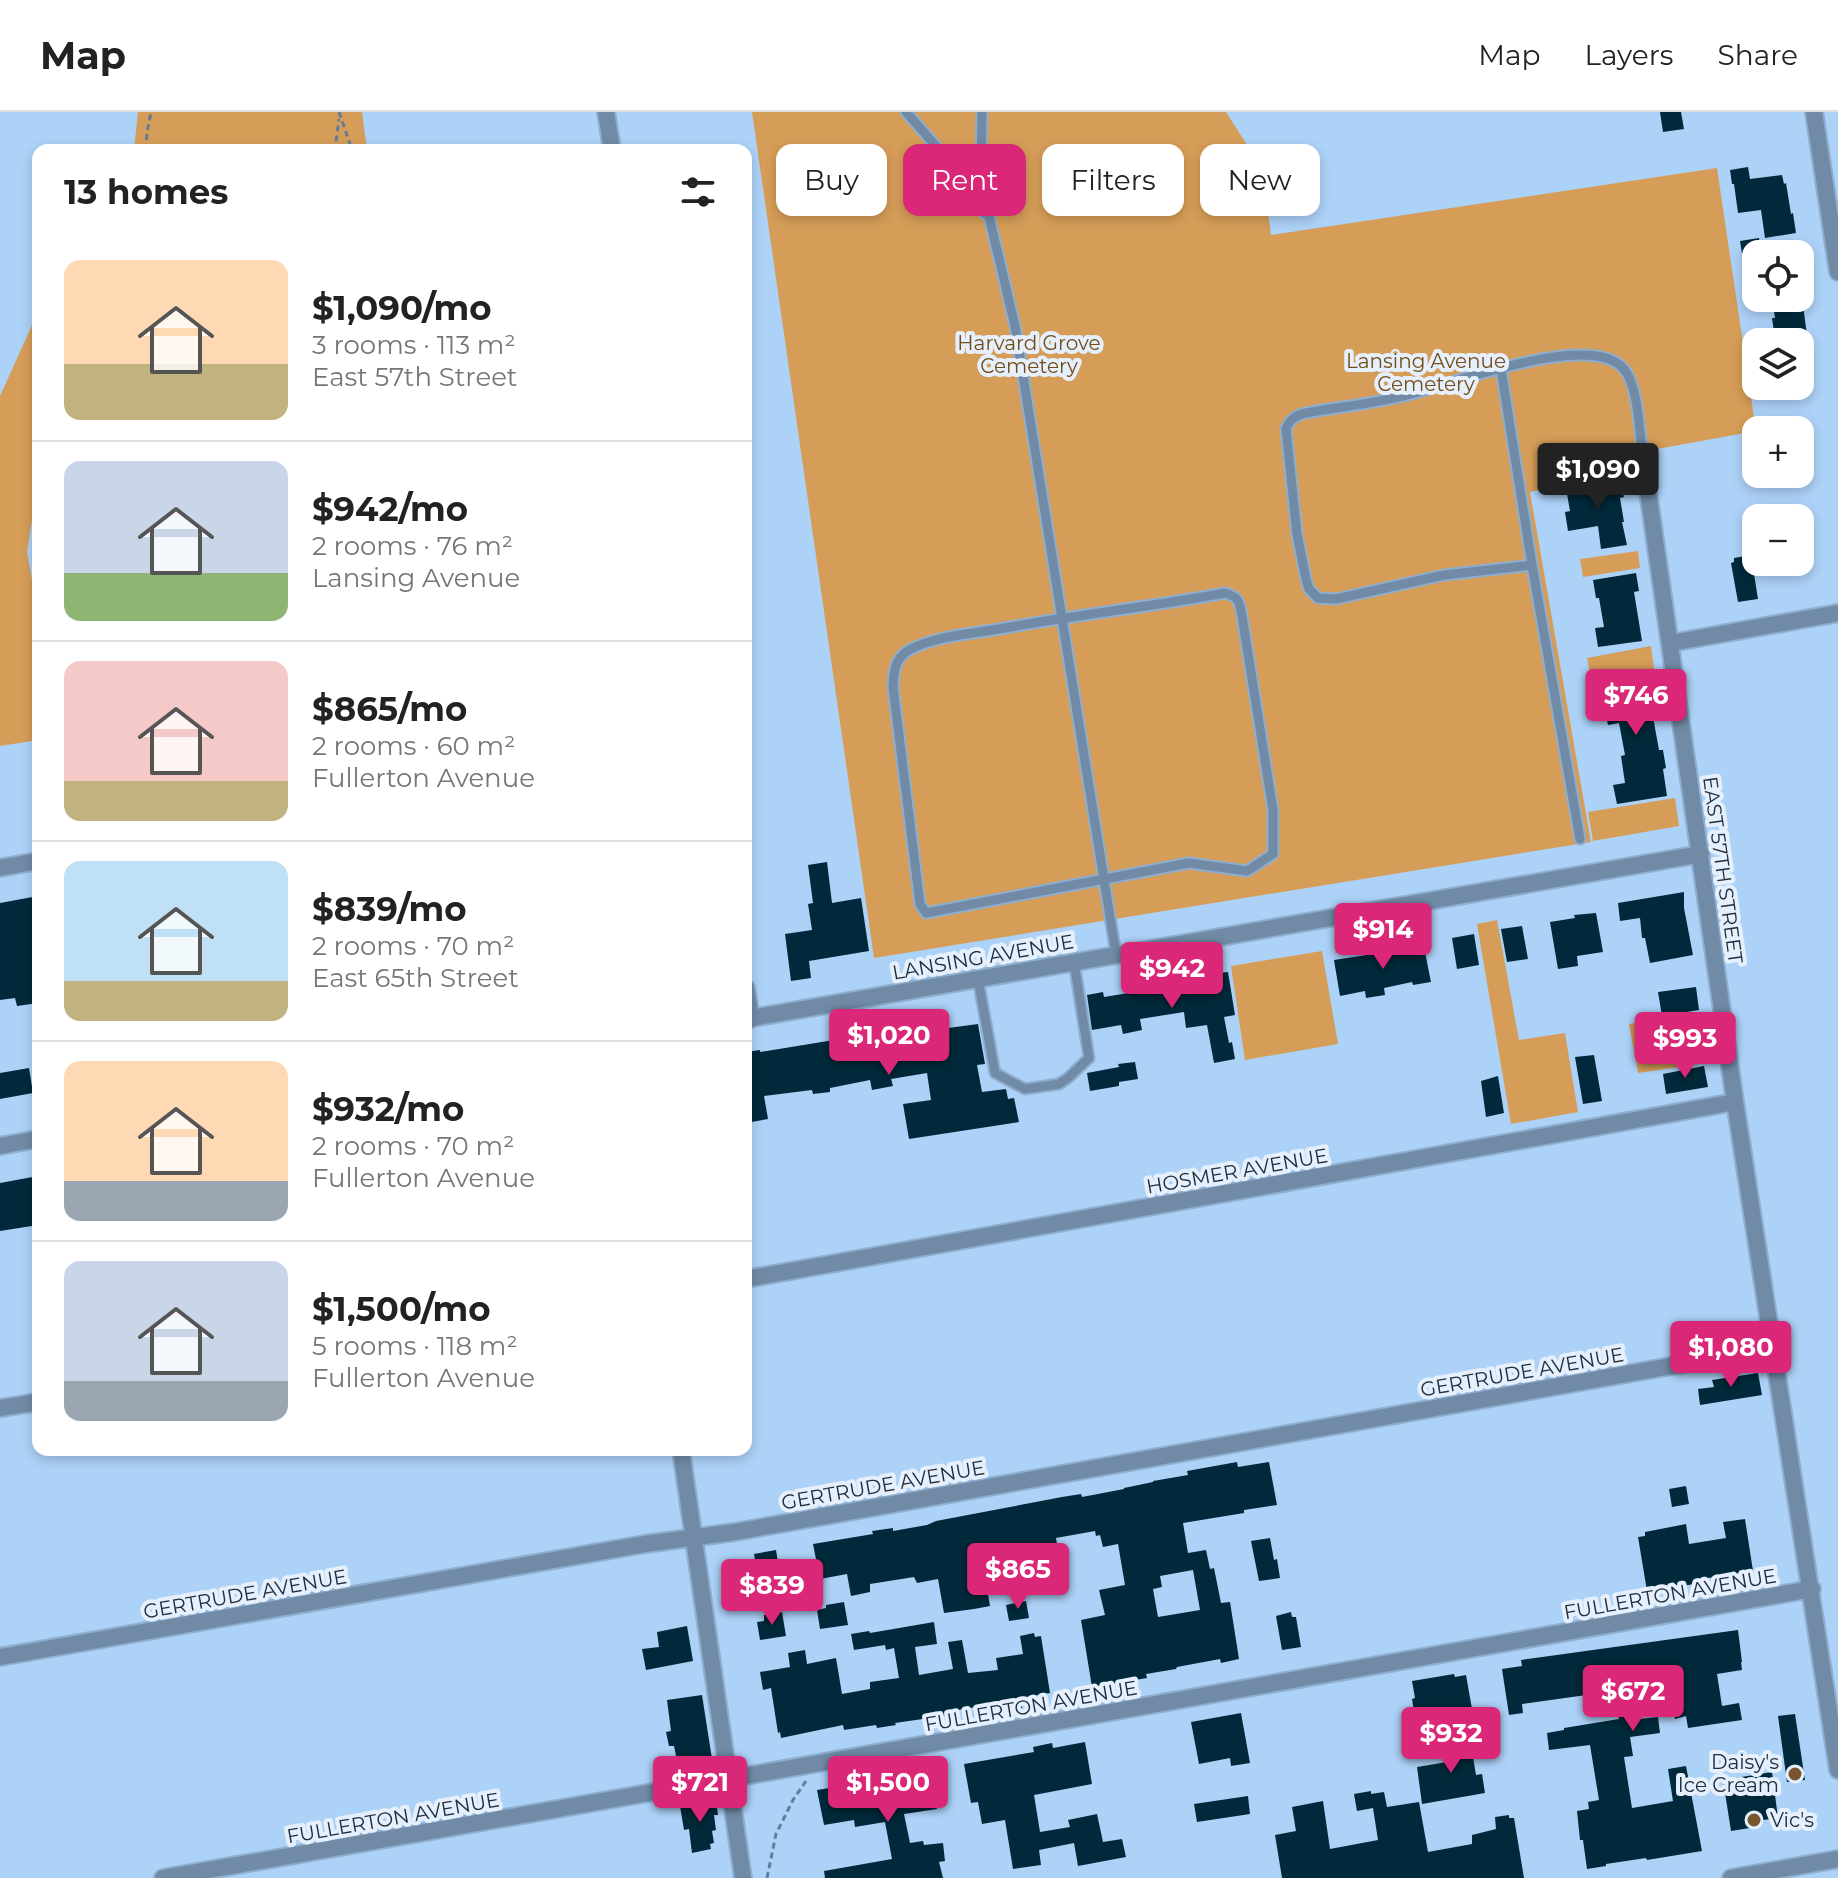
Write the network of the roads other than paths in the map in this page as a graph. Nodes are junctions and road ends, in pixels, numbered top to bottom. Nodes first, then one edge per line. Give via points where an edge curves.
1 (606, 112) edge
2 (906, 112) edge
3 (982, 112) edge
4 (1814, 112) edge
5 (611, 144) edge
6 (991, 227) junction
7 (1838, 272) edge
8 (1501, 369) junction
9 (1642, 449) joint
10 (1532, 565) junction
11 (1838, 613) edge
12 (1063, 617) junction
13 (1671, 643) junction
14 (1580, 839) dead end
15 (1701, 854) junction
16 (32, 862) edge
17 (0, 868) edge
18 (1103, 879) junction
19 (1116, 954) junction
20 (1074, 962) junction
21 (978, 979) junction
22 (752, 1018) edge
23 (1735, 1102) junction
24 (32, 1140) edge
25 (0, 1146) edge
26 (752, 1278) edge
27 (1773, 1348) junction
28 (32, 1403) edge
29 (0, 1408) edge
30 (682, 1456) edge
31 (694, 1538) junction
32 (1812, 1589) junction
33 (0, 1657) edge
34 (1838, 1770) edge
35 (728, 1779) junction
36 (1838, 1859) edge
37 (1809, 1872) edge
38 (163, 1878) edge
39 (743, 1878) edge
40 (1731, 1878) edge

1 - 5 street
2 - 6 lane via 974,194
3 - 6 lane via 981,167
4 - 7 street
6 - 12 lane via 1015,326
8 - 9 lane via 1559,356 1612,359 1631,383
8 - 10 lane
8 - 10 lane via 1292,419 1286,429 1297,534 1309,589 1326,600 1444,575
9 - 13 street, EAST 57TH STREET
10 - 14 lane
11 - 13 street
12 - 18 lane
12 - 18 lane via 939,639 909,650 894,666 920,904 926,913
12 - 18 lane via 1234,595 1242,616 1273,810 1273,854 1247,871 1189,863
13 - 15 street, EAST 57TH STREET
15 - 19 street, LANSING AVENUE
15 - 23 street, EAST 57TH STREET
16 - 17 street
18 - 19 lane
19 - 20 street, LANSING AVENUE
20 - 21 street, LANSING AVENUE
20 - 21 lane via 1089,1058 1059,1084 1025,1089 995,1073
21 - 22 street, LANSING AVENUE
23 - 26 street, HOSMER AVENUE
23 - 27 street, EAST 57TH STREET
24 - 25 street
27 - 31 street, GERTRUDE AVENUE
27 - 32 street, EAST 57TH STREET
28 - 29 street
30 - 31 street
31 - 33 street, GERTRUDE AVENUE
31 - 35 street
32 - 34 street, EAST 57TH STREET
32 - 35 street, FULLERTON AVENUE
35 - 38 street, FULLERTON AVENUE
35 - 39 street
36 - 37 street
37 - 40 street

